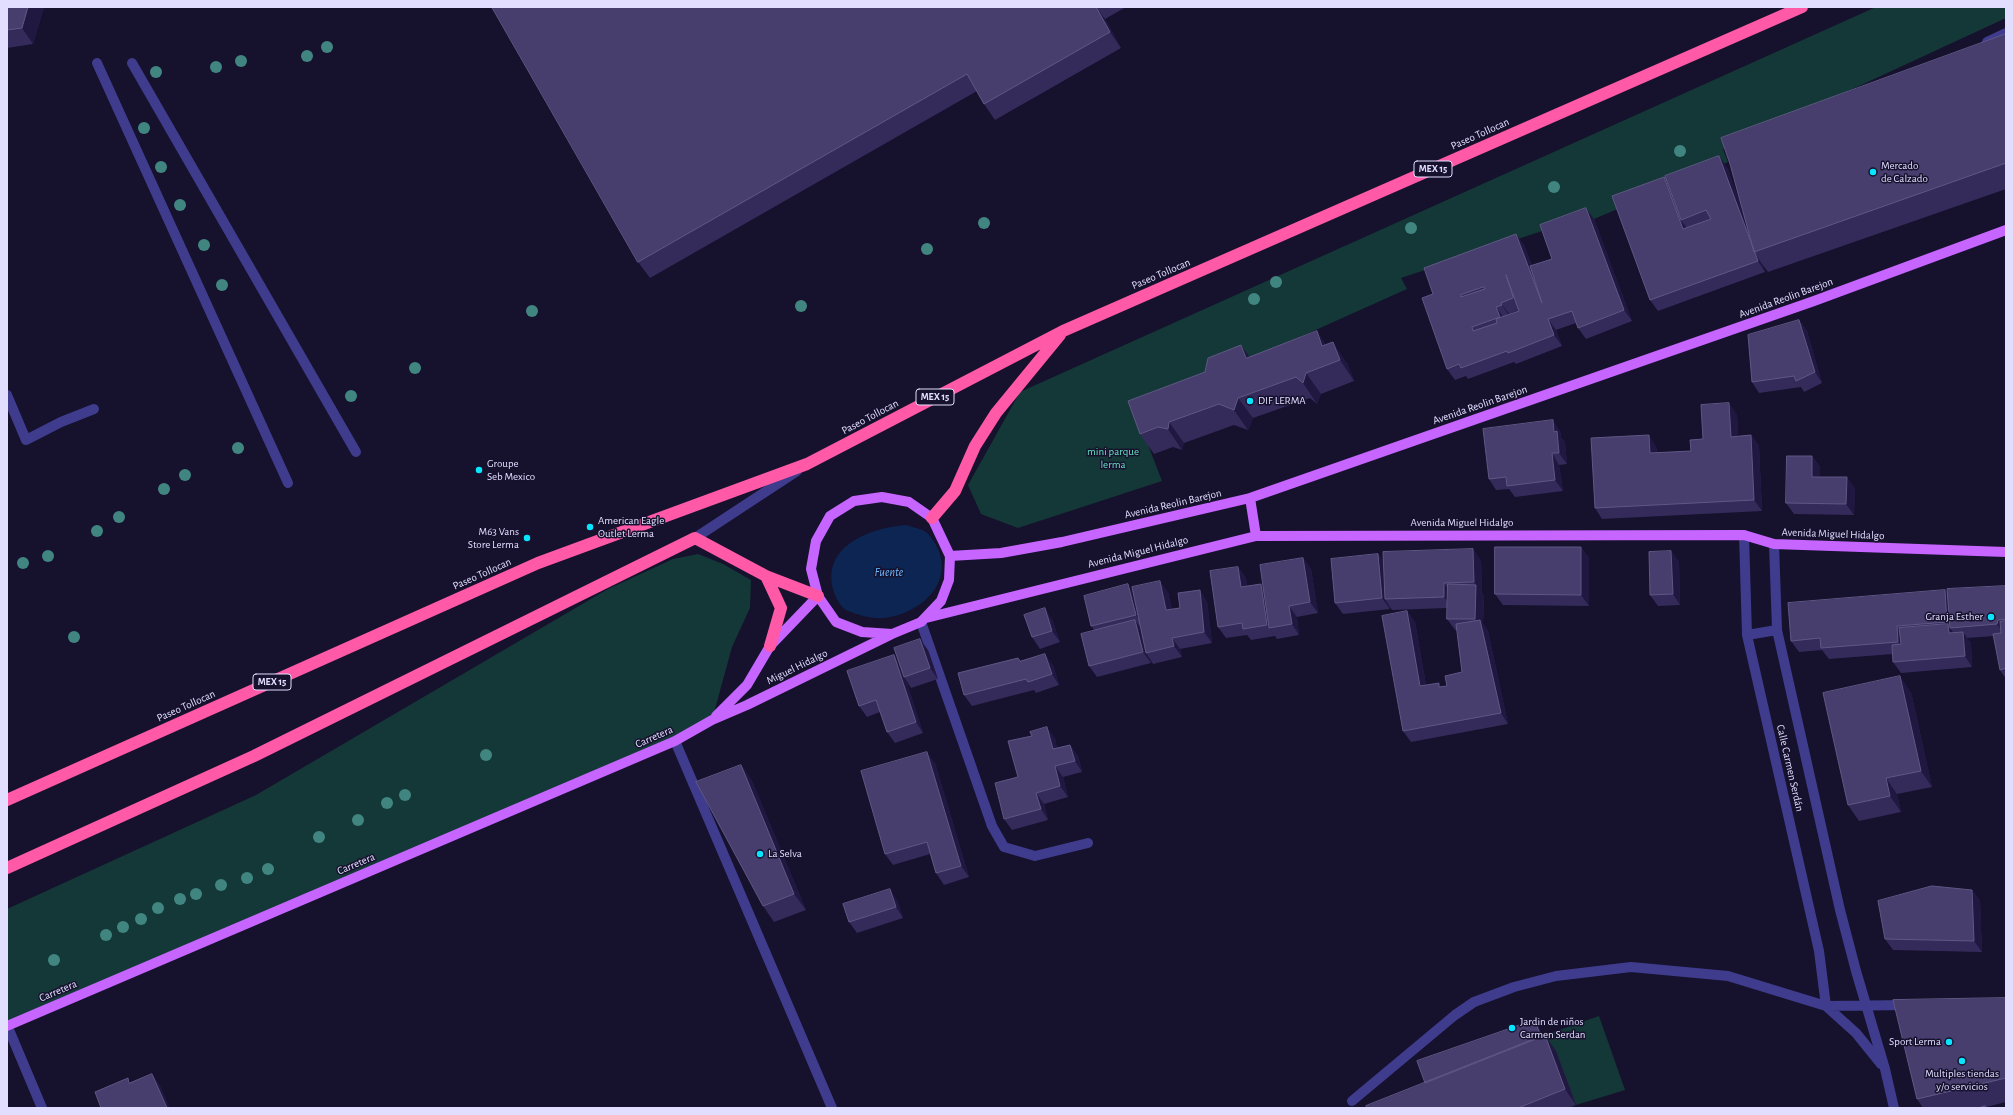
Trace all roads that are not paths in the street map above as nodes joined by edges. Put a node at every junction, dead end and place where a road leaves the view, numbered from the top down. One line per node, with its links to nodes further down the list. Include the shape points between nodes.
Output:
1 (1802, 7): 7 (highway, Paseo Tollocan / MEX 15)
2 (2006, 33): 3 (street)
3 (1977, 46)
4 (97, 63): 12 (street)
5 (132, 63): 10 (street)
6 (2006, 230): 13 (main road, Avenida Reolin Barejon, via 1814,301)
7 (1063, 331): 11 (highway, Paseo Tollocan / MEX 15); 14 (highway, via 996,413 975,446 955,492)
8 (7, 396): 9 (street, via 26,440)
9 (94, 409)
10 (356, 452)
11 (807, 464): 17 (street); 30 (highway, Paseo Tollocan / MEX 15, via 538,563)
12 (288, 483)
13 (1250, 498): 16 (main road); 20 (main road, Avenida Reolin Barejon, via 1062,542 1001,553)
14 (932, 518): 20 (main road); 22 (main road, via 909,502 882,497 854,501 830,516 816,541 811,569)
15 (1744, 534): 16 (main road, Avenida Miguel Hidalgo); 18 (main road, Avenida Miguel Hidalgo); 26 (street, Calle Carmen Serdán)
16 (1256, 536): 23 (main road, Avenida Miguel Hidalgo)
17 (695, 538): 21 (highway); 32 (highway, via 254,756)
18 (1774, 544): 19 (main road, Avenida Miguel Hidalgo); 24 (street, Calle Carmen Serdán)
19 (2006, 552)
20 (950, 556): 23 (main road, via 949,580 940,601)
21 (766, 576): 22 (highway); 27 (highway, via 781,608)
22 (818, 596): 25 (main road, via 836,622 862,632); 27 (main road)
23 (923, 620): 25 (main road); 31 (street, via 992,826 1004,847 1035,856)
24 (1777, 630): 26 (street); 33 (street, Calle Carmen Serdán, via 1840,910)
25 (892, 634): 28 (main road, Miguel Hidalgo)
26 (1747, 635): 35 (street, Calle Carmen Serdán, via 1819,950)
27 (770, 646): 28 (main road, via 747,684)
28 (712, 720): 29 (main road, Carretera)
29 (675, 741): 36 (main road, Carretera); 40 (street)
30 (7, 800)
31 (1088, 843)
32 (7, 868)
33 (1866, 1004): 34 (street); 35 (street); 37 (street, Calle Carmen Serdán)
34 (1920, 1005)
35 (1826, 1006): 37 (street, via 1856,1034); 38 (street, via 1728,976 1631,967 1556,976 1514,987 1474,1002 1454,1015)
36 (7, 1025): 39 (street)
37 (1885, 1069): 41 (street, Calle Carmen Serdán)
38 (1352, 1101)
39 (42, 1108)
40 (832, 1108)
41 (1894, 1108)

